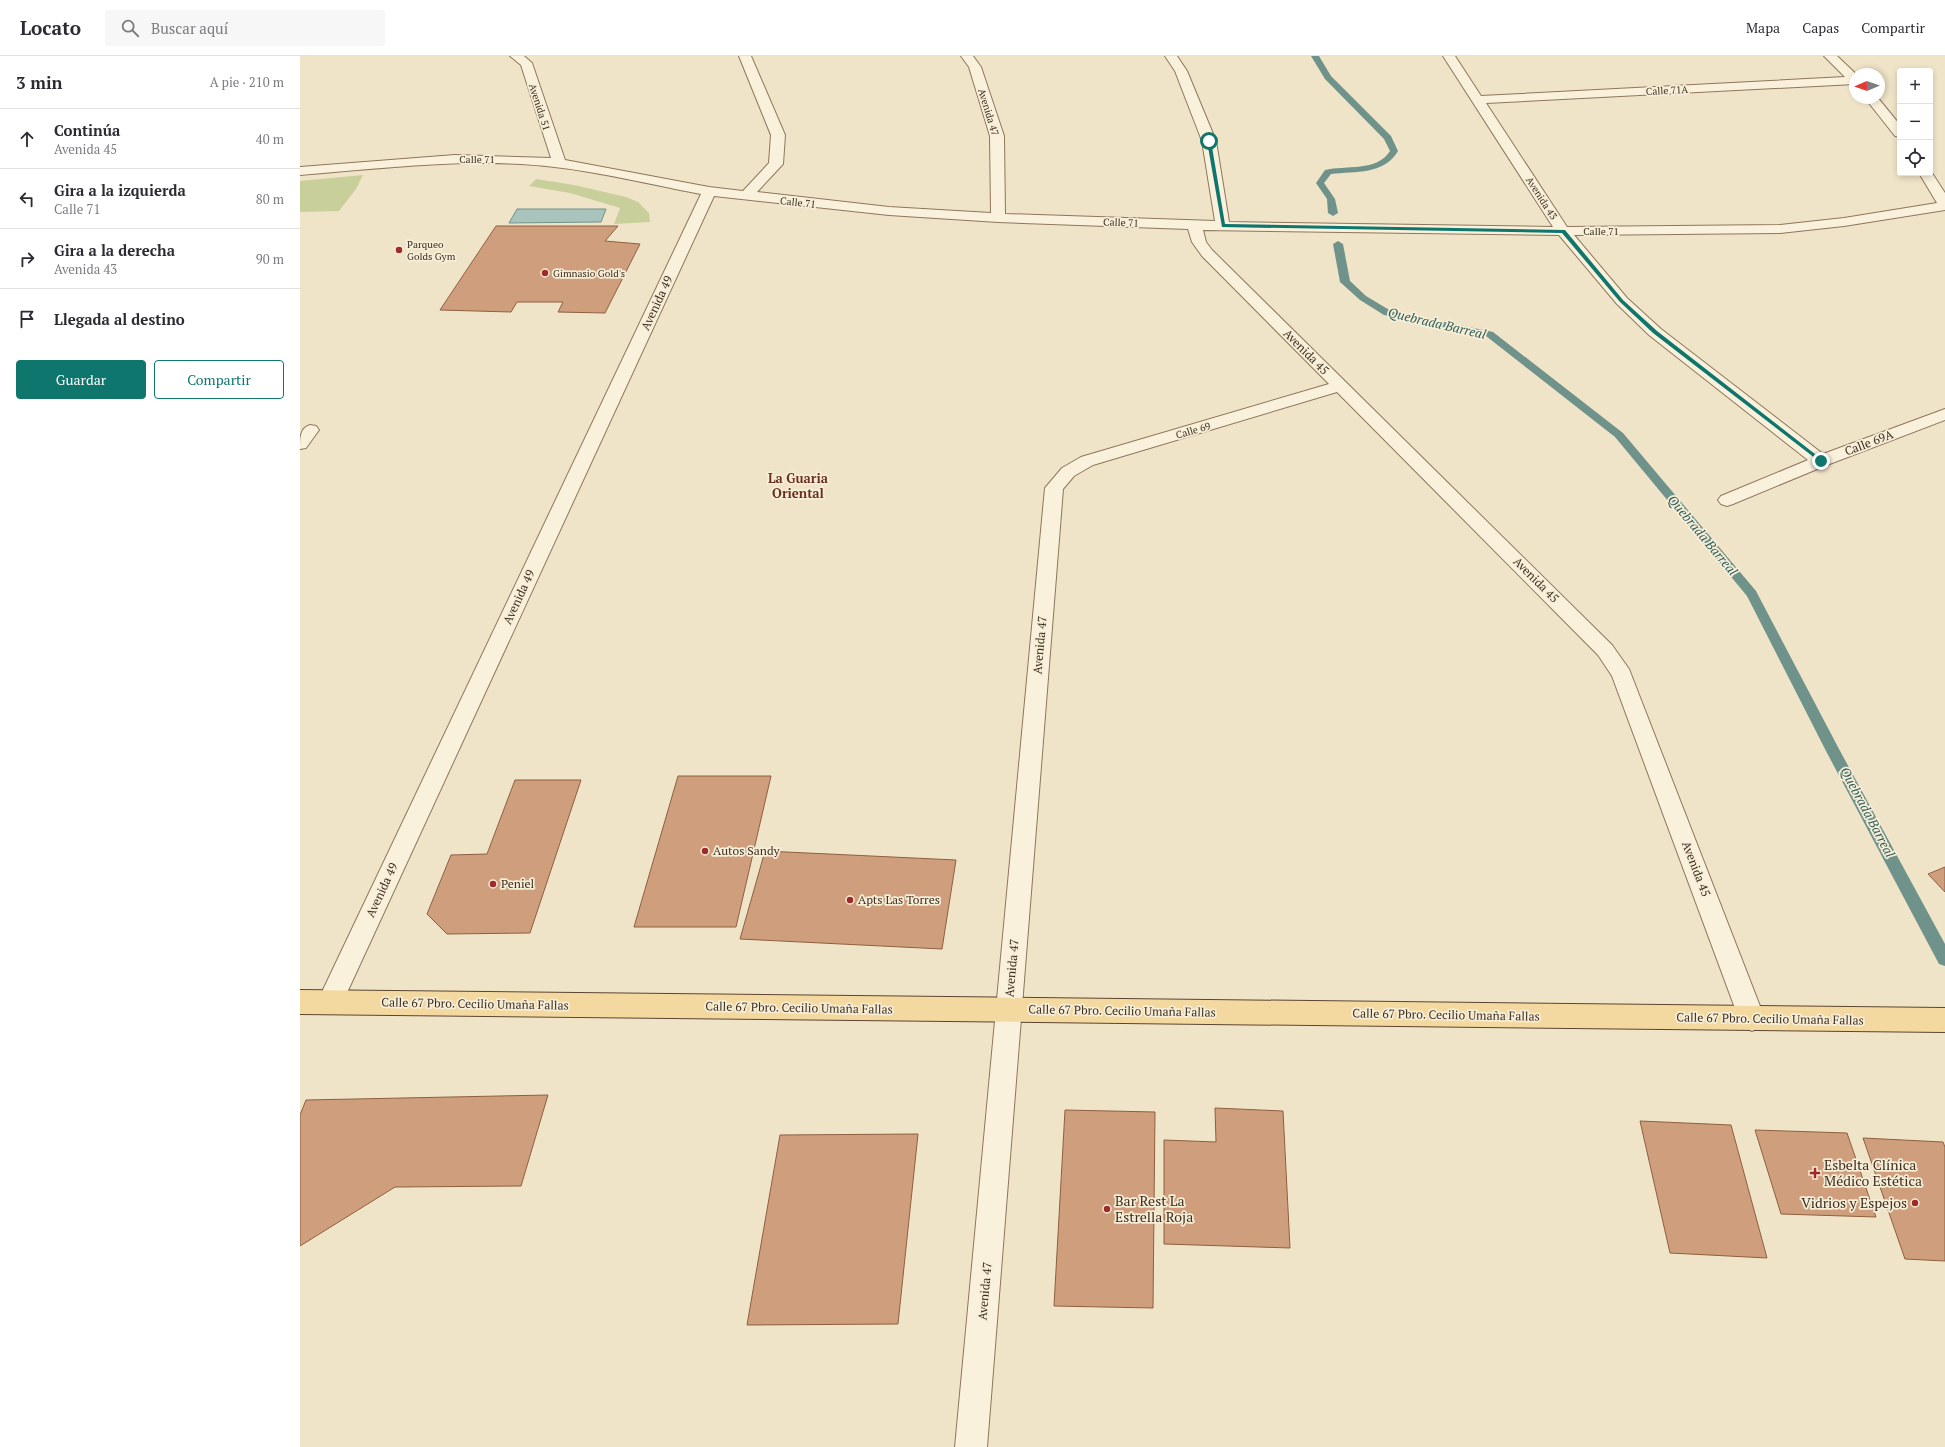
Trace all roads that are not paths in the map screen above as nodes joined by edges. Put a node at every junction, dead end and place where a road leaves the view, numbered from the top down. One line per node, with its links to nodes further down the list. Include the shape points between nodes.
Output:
1 (516, 56): 12 (street, Avenida 51, via 526,63)
2 (745, 56): 16 (street, via 778,135 776,164)
3 (967, 56): 18 (street, Avenida 47, via 975,67 997,136)
4 (1171, 56): 20 (street, via 1181,71 1209,141)
5 (1449, 56): 9 (street, Avenida 43)
6 (1830, 56): 7 (street)
7 (1849, 74)
8 (1849, 80): 9 (street, Calle 71A)
9 (1479, 100): 21 (street, Avenida 43)
10 (1875, 104): 11 (street)
11 (1897, 130)
12 (559, 163): 13 (street, Calle 71, via 455,159); 15 (street, Calle 71)
13 (300, 171)
14 (1928, 176): 17 (street)
15 (709, 191): 16 (street, Calle 71); 30 (street, Avenida 49)
16 (745, 196): 18 (street, Calle 71, via 889,211)
17 (1945, 205): 21 (street, Calle 71, via 1844,222 1780,229)
18 (998, 218): 19 (street, Calle 71)
19 (1194, 224): 20 (street, Calle 71); 22 (street, Avenida 45, via 1199,242 1207,253)
20 (1224, 226): 21 (street, Calle 71)
21 (1563, 231): 26 (street, Avenida 43, via 1622,301 1655,332)
22 (1341, 386): 27 (street, Calle 69, via 1087,461 1068,472); 32 (street, Avenida 45, via 1587,631 1622,674)
23 (1945, 414): 26 (street, Calle 69A)
24 (310, 430): 25 (street)
25 (300, 444)
26 (1821, 461): 28 (street, Calle 69A)
27 (1054, 488): 31 (street, Avenida 47)
28 (1727, 500)
29 (300, 1002): 30 (main road, Calle 67 Pbro. Cecilio Umaña Fallas)
30 (330, 1002): 31 (main road, Calle 67 Pbro. Cecilio Umaña Fallas)
31 (1009, 1010): 32 (main road, Calle 67 Pbro. Cecilio Umaña Fallas); 34 (street, Avenida 47)
32 (1752, 1019): 33 (main road, Calle 67 Pbro. Cecilio Umaña Fallas)
33 (1945, 1020)
34 (971, 1447)

